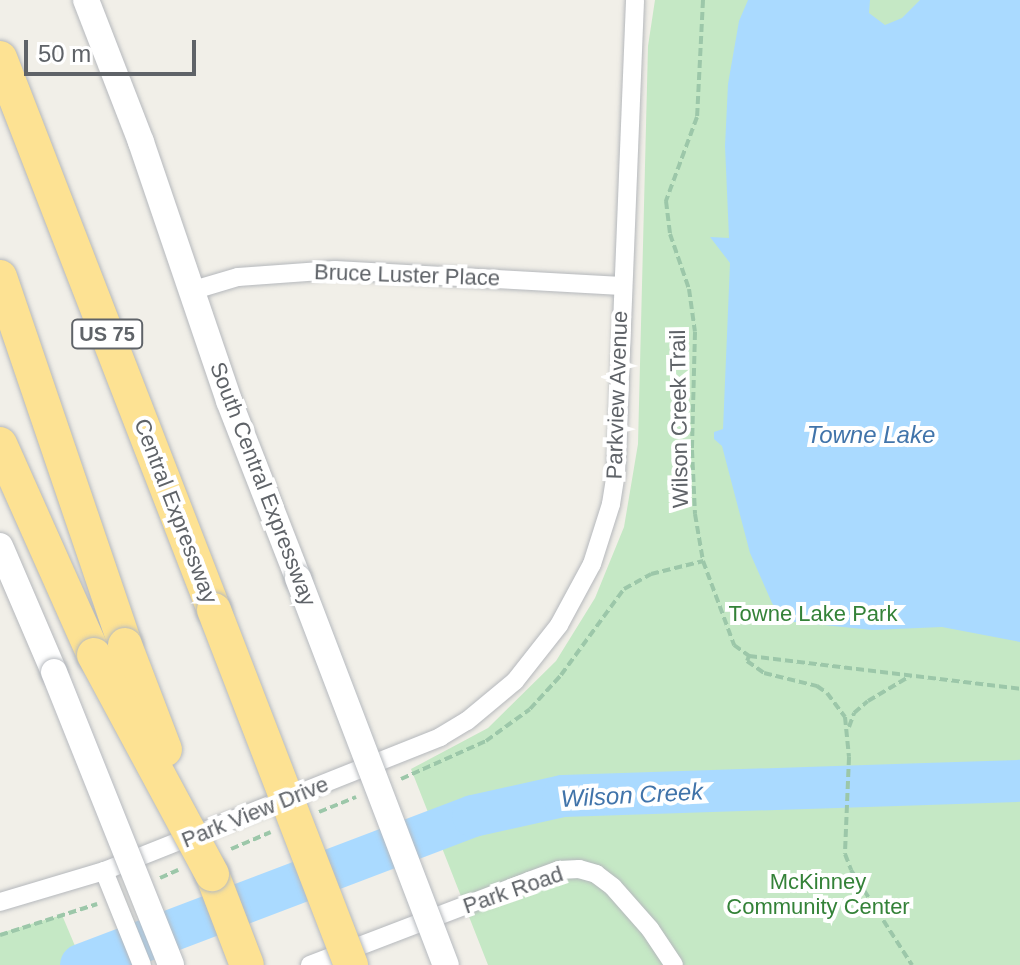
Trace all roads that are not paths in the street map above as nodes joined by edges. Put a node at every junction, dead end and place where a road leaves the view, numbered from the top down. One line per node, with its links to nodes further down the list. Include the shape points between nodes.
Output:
1 (86, 0): 6 (main road, South Central Expressway)
2 (635, 0): 5 (street, Parkview Avenue)
3 (0, 58): 17 (highway, Central Expressway / US 75, bridge)
4 (0, 277): 9 (highway)
5 (622, 286): 6 (street, Bruce Luster Place, via 335,270 238,277); 10 (street, Parkview Avenue, via 616,474 592,564 559,625 515,681 467,721)
6 (194, 290): 18 (main road, South Central Expressway, bridge, via 229,401)
7 (0, 444): 9 (highway)
8 (0, 546): 14 (main road, bridge)
9 (110, 650): 15 (highway, bridge, via 212,874)
10 (407, 752): 11 (street, Park View Drive)
11 (104, 871): 12 (street, Park View Drive); 13 (street)
12 (0, 902)
13 (142, 965)
14 (171, 965)
15 (247, 965)
16 (310, 965): 19 (street, Park Road, via 559,870 579,869 613,887)
17 (351, 965)
18 (446, 965)
19 (674, 965)

